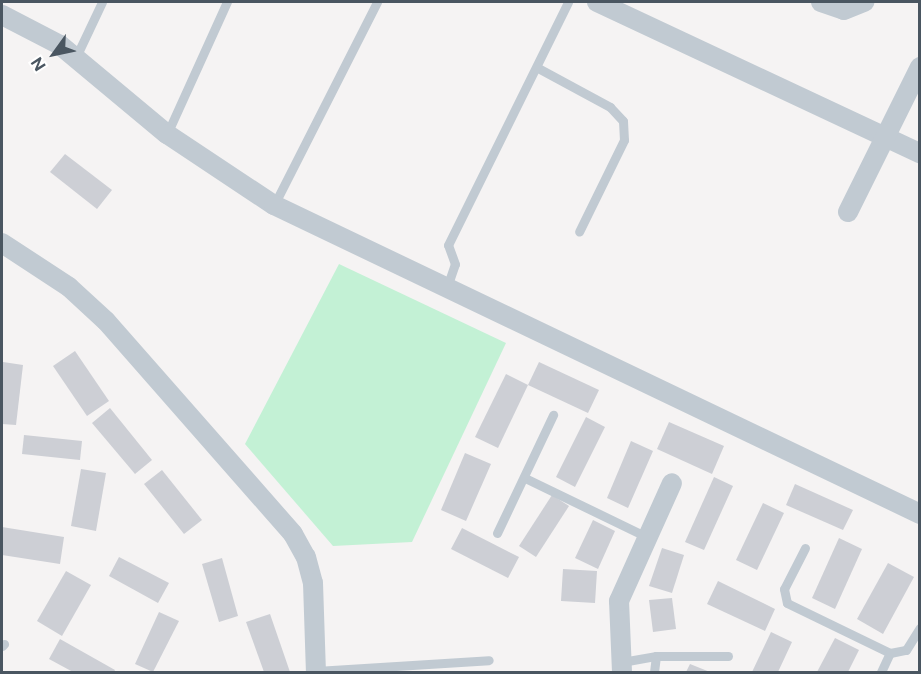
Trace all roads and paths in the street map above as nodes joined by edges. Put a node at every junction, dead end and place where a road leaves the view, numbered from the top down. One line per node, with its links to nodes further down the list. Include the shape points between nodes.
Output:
1 (102, 2): 9 (lane)
2 (227, 2): 12 (lane)
3 (377, 2): 15 (lane)
4 (568, 2): 11 (lane)
5 (597, 2): 13 (street)
6 (821, 2): 7 (street, via 844,10)
7 (864, 2)
8 (2, 15): 9 (street)
9 (76, 57): 12 (street)
10 (920, 67): 13 (street)
11 (538, 68): 17 (lane, via 610,107 623,121 624,140); 19 (lane, via 448,245 455,264)
12 (166, 134): 15 (street)
13 (886, 136): 14 (street); 16 (street)
14 (920, 153)
15 (274, 205): 19 (street)
16 (849, 212)
17 (579, 232)
18 (2, 243): 33 (street, via 69,287 106,321 253,486 306,556 313,583)
19 (447, 287): 23 (street)
20 (553, 415): 21 (lane)
21 (525, 478): 24 (lane); 25 (lane)
22 (672, 483): 25 (street)
23 (920, 514)
24 (497, 532)
25 (647, 537): 32 (street, via 619,601)
26 (805, 549): 28 (lane, via 784,589 787,603)
27 (920, 628): 28 (lane, via 906,651)
28 (890, 653): 35 (lane)
29 (656, 656): 30 (lane); 32 (lane); 34 (lane)
30 (728, 656)
31 (489, 660): 33 (lane)
32 (622, 667)
33 (316, 672)
34 (654, 672)
35 (881, 672)

